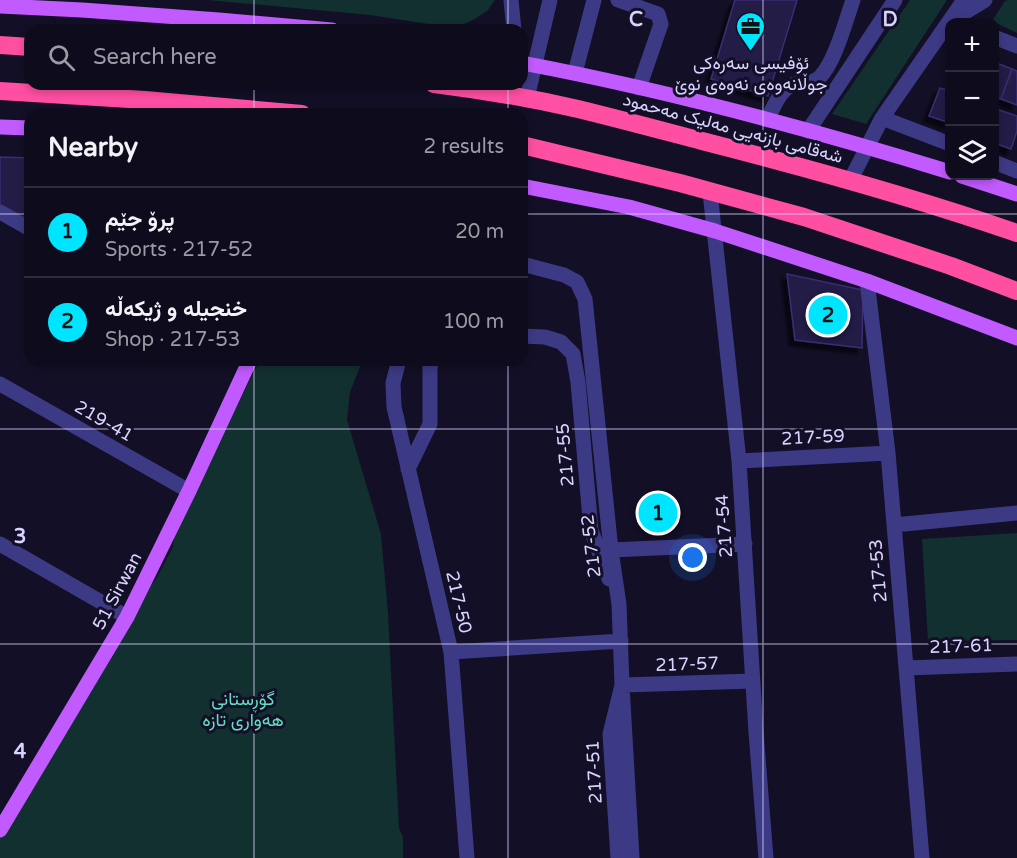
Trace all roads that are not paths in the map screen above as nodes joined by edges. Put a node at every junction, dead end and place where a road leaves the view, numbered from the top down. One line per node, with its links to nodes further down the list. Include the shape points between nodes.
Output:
1 (511, 0): 13 (street)
2 (550, 0): 19 (street)
3 (594, 0): 20 (street)
4 (618, 0): 22 (street, via 660,19)
5 (853, 0): 29 (street, via 830,63 820,77 786,88)
6 (895, 0): 32 (street)
7 (964, 0): 10 (street)
8 (985, 0): 11 (street)
9 (0, 6): 12 (main road)
10 (955, 18)
11 (958, 18)
12 (264, 24)
13 (513, 24)
14 (945, 33): 28 (street)
15 (999, 39): 17 (street)
16 (0, 45): 18 (highway)
17 (1017, 46)
18 (24, 47)
19 (529, 64): 20 (main road); 21 (street)
20 (575, 73): 22 (main road)
21 (528, 81)
22 (639, 88): 29 (main road)
23 (481, 90): 26 (highway, شەقامی بازنەیی مەلیک مەحمود)
24 (527, 90): 26 (street)
25 (0, 91): 27 (highway)
26 (527, 98): 40 (highway, شەقامی بازنەیی مەلیک مەحمود)
27 (235, 108)
28 (882, 118): 33 (street); 35 (street)
29 (767, 120): 32 (main road)
30 (0, 127): 31 (main road)
31 (24, 128)
32 (808, 131): 35 (main road)
33 (945, 142)
34 (528, 146): 42 (highway)
35 (867, 146): 37 (main road); 40 (street)
36 (999, 164): 38 (street)
37 (945, 170)
38 (1017, 171)
39 (974, 180): 43 (main road)
40 (850, 181): 47 (highway, شەقامی بازنەیی مەلیک مەحمود)
41 (528, 187): 46 (main road, via 629,207)
42 (710, 192): 46 (street, 217-54); 50 (highway, via 804,217)
43 (1017, 194)
44 (0, 212): 45 (street)
45 (24, 226)
46 (714, 231): 49 (main road); 58 (street, 217-54)
47 (1017, 233)
48 (528, 266): 65 (street, 217-52, via 577,282 585,299)
49 (867, 281): 52 (main road); 57 (street, 217-53)
50 (1017, 291)
51 (528, 336): 66 (street, 217-55, via 561,342 573,354 591,530)
52 (1017, 338)
53 (247, 366): 60 (main road, 51 Sirwan)
54 (397, 366): 59 (street, 217-50, via 393,383 394,407)
55 (430, 366): 59 (street, via 430,424)
56 (0, 384): 60 (street, 219-41)
57 (888, 453): 58 (street, 217-59); 62 (street, 217-53)
58 (739, 460): 63 (street, 217-54)
59 (408, 469): 69 (street, 217-50)
60 (189, 491): 67 (main road, 51 Sirwan)
61 (1017, 513): 62 (street)
62 (894, 525): 71 (street, 217-53)
63 (745, 544): 65 (street); 72 (street, 217-54)
64 (2, 549): 67 (street)
65 (611, 550): 66 (street, 217-52)
66 (619, 604): 68 (street, 217-52)
67 (127, 617): 74 (main road, 51 Sirwan)
68 (621, 641): 69 (street); 73 (street, 217-52)
69 (451, 652): 75 (street, 217-50)
70 (1017, 664): 71 (street, 217-61)
71 (906, 668): 79 (street, 217-53)
72 (753, 681): 73 (street, 217-57); 78 (street, 217-54)
73 (622, 685): 76 (street, 217-51, via 610,735); 77 (street, 217-52)
74 (0, 830)
75 (466, 858)
76 (618, 858)
77 (632, 858)
78 (766, 858)
79 (922, 858)

